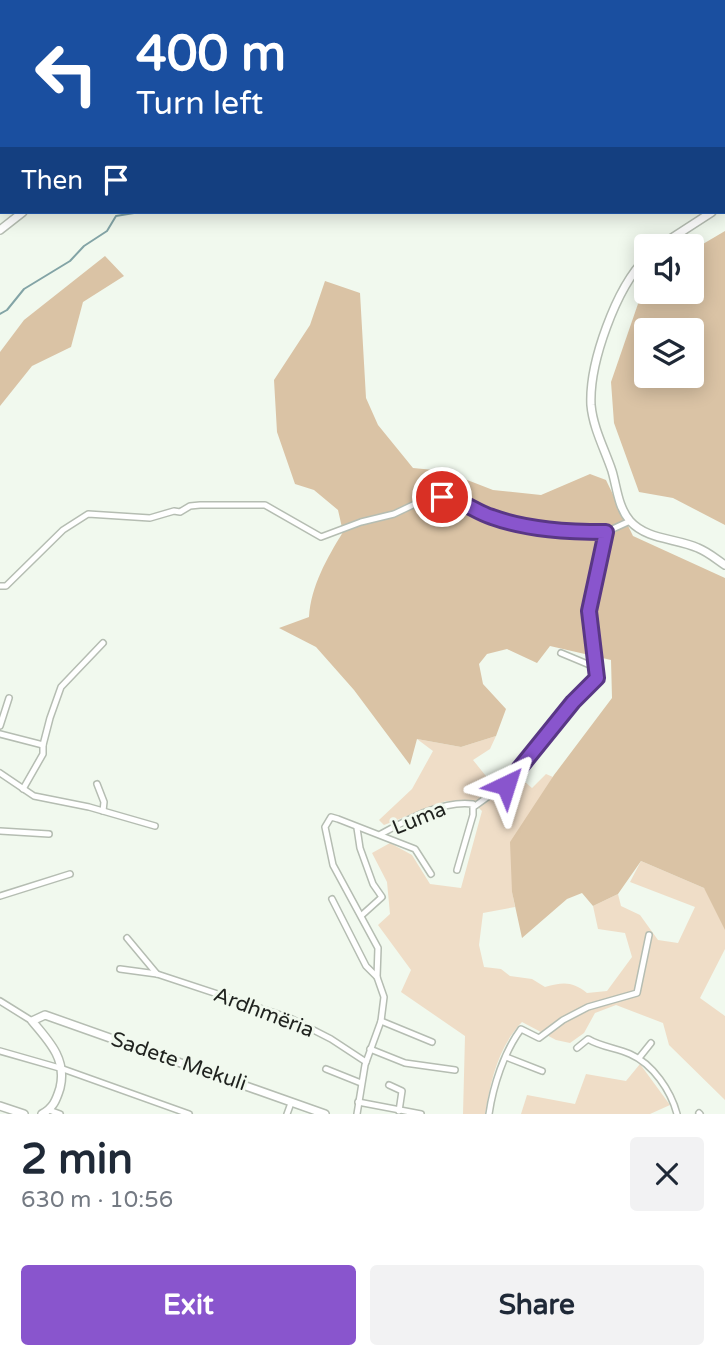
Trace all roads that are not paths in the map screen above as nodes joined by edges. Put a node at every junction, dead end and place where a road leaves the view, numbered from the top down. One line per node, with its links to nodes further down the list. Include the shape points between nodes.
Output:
1 (20, 214): 3 (street)
2 (709, 214): 4 (street)
3 (0, 230)
4 (679, 234)
5 (634, 273): 6 (street, via 614,306 591,393 594,420)
6 (630, 521): 7 (street); 8 (street, via 647,533 697,547)
7 (606, 532): 9 (street, via 519,524 442,497 321,537 265,505 190,506 150,518 88,514 63,530 6,586); 12 (street, via 589,611)
8 (725, 565)
9 (0, 586)
10 (103, 643): 16 (street, via 61,687)
11 (561, 653): 12 (street)
12 (597, 668): 20 (street, via 597,678 511,780)
13 (9, 698): 14 (street)
14 (0, 726)
15 (0, 734): 16 (street)
16 (43, 745): 19 (street, via 43,754)
17 (0, 774): 19 (street)
18 (97, 784): 21 (street)
19 (23, 789): 21 (street, via 43,799)
20 (475, 806): 26 (street, Luma, via 464,803 437,808); 27 (street, Luma)
21 (103, 811): 22 (street)
22 (155, 826)
23 (357, 828): 26 (street, Luma); 32 (street, via 373,884 382,897); 32 (street, Luma, via 331,817 325,827 333,865)
24 (0, 831): 25 (street)
25 (48, 834)
26 (381, 834): 29 (street, Luma, via 415,849)
27 (457, 870)
28 (70, 874): 30 (street)
29 (431, 874)
30 (0, 896)
31 (332, 899): 37 (street, via 366,966)
32 (362, 915): 37 (street, Luma, via 378,948)
33 (649, 935): 46 (street, via 637,993 588,1007 539,1038 521,1029)
34 (127, 938): 36 (street)
35 (120, 969): 36 (street, Ardhmëria)
36 (157, 974): 48 (street, Ardhmëria, via 290,1018)
37 (377, 977): 40 (street, Luma, via 384,997)
38 (0, 1001): 39 (street)
39 (32, 1021): 49 (street); 56 (street, Sadete Mekuli, via 49,1016)
40 (381, 1021): 41 (street); 44 (street)
41 (432, 1042)
42 (650, 1043): 47 (street)
43 (577, 1048): 47 (street, via 588,1039)
44 (370, 1049): 48 (street); 51 (street, via 405,1063)
45 (0, 1051): 49 (street)
46 (506, 1057): 52 (street); 67 (street)
47 (639, 1058): 68 (street, via 657,1075)
48 (366, 1062): 53 (street)
49 (63, 1069): 59 (street, via 57,1098); 62 (street)
50 (326, 1069): 53 (street)
51 (455, 1070)
52 (542, 1071)
53 (361, 1083): 55 (street)
54 (389, 1085): 58 (street, via 402,1091)
55 (358, 1102): 58 (street); 65 (street)
56 (291, 1103): 63 (street); 64 (street, Sadete Mekuli)
57 (0, 1106): 60 (street)
58 (399, 1111): 66 (street)
59 (45, 1112): 61 (street)
60 (24, 1114)
61 (60, 1114)
62 (189, 1114)
63 (287, 1114)
64 (325, 1114)
65 (357, 1114)
66 (421, 1114)
67 (489, 1114)
68 (677, 1114)

